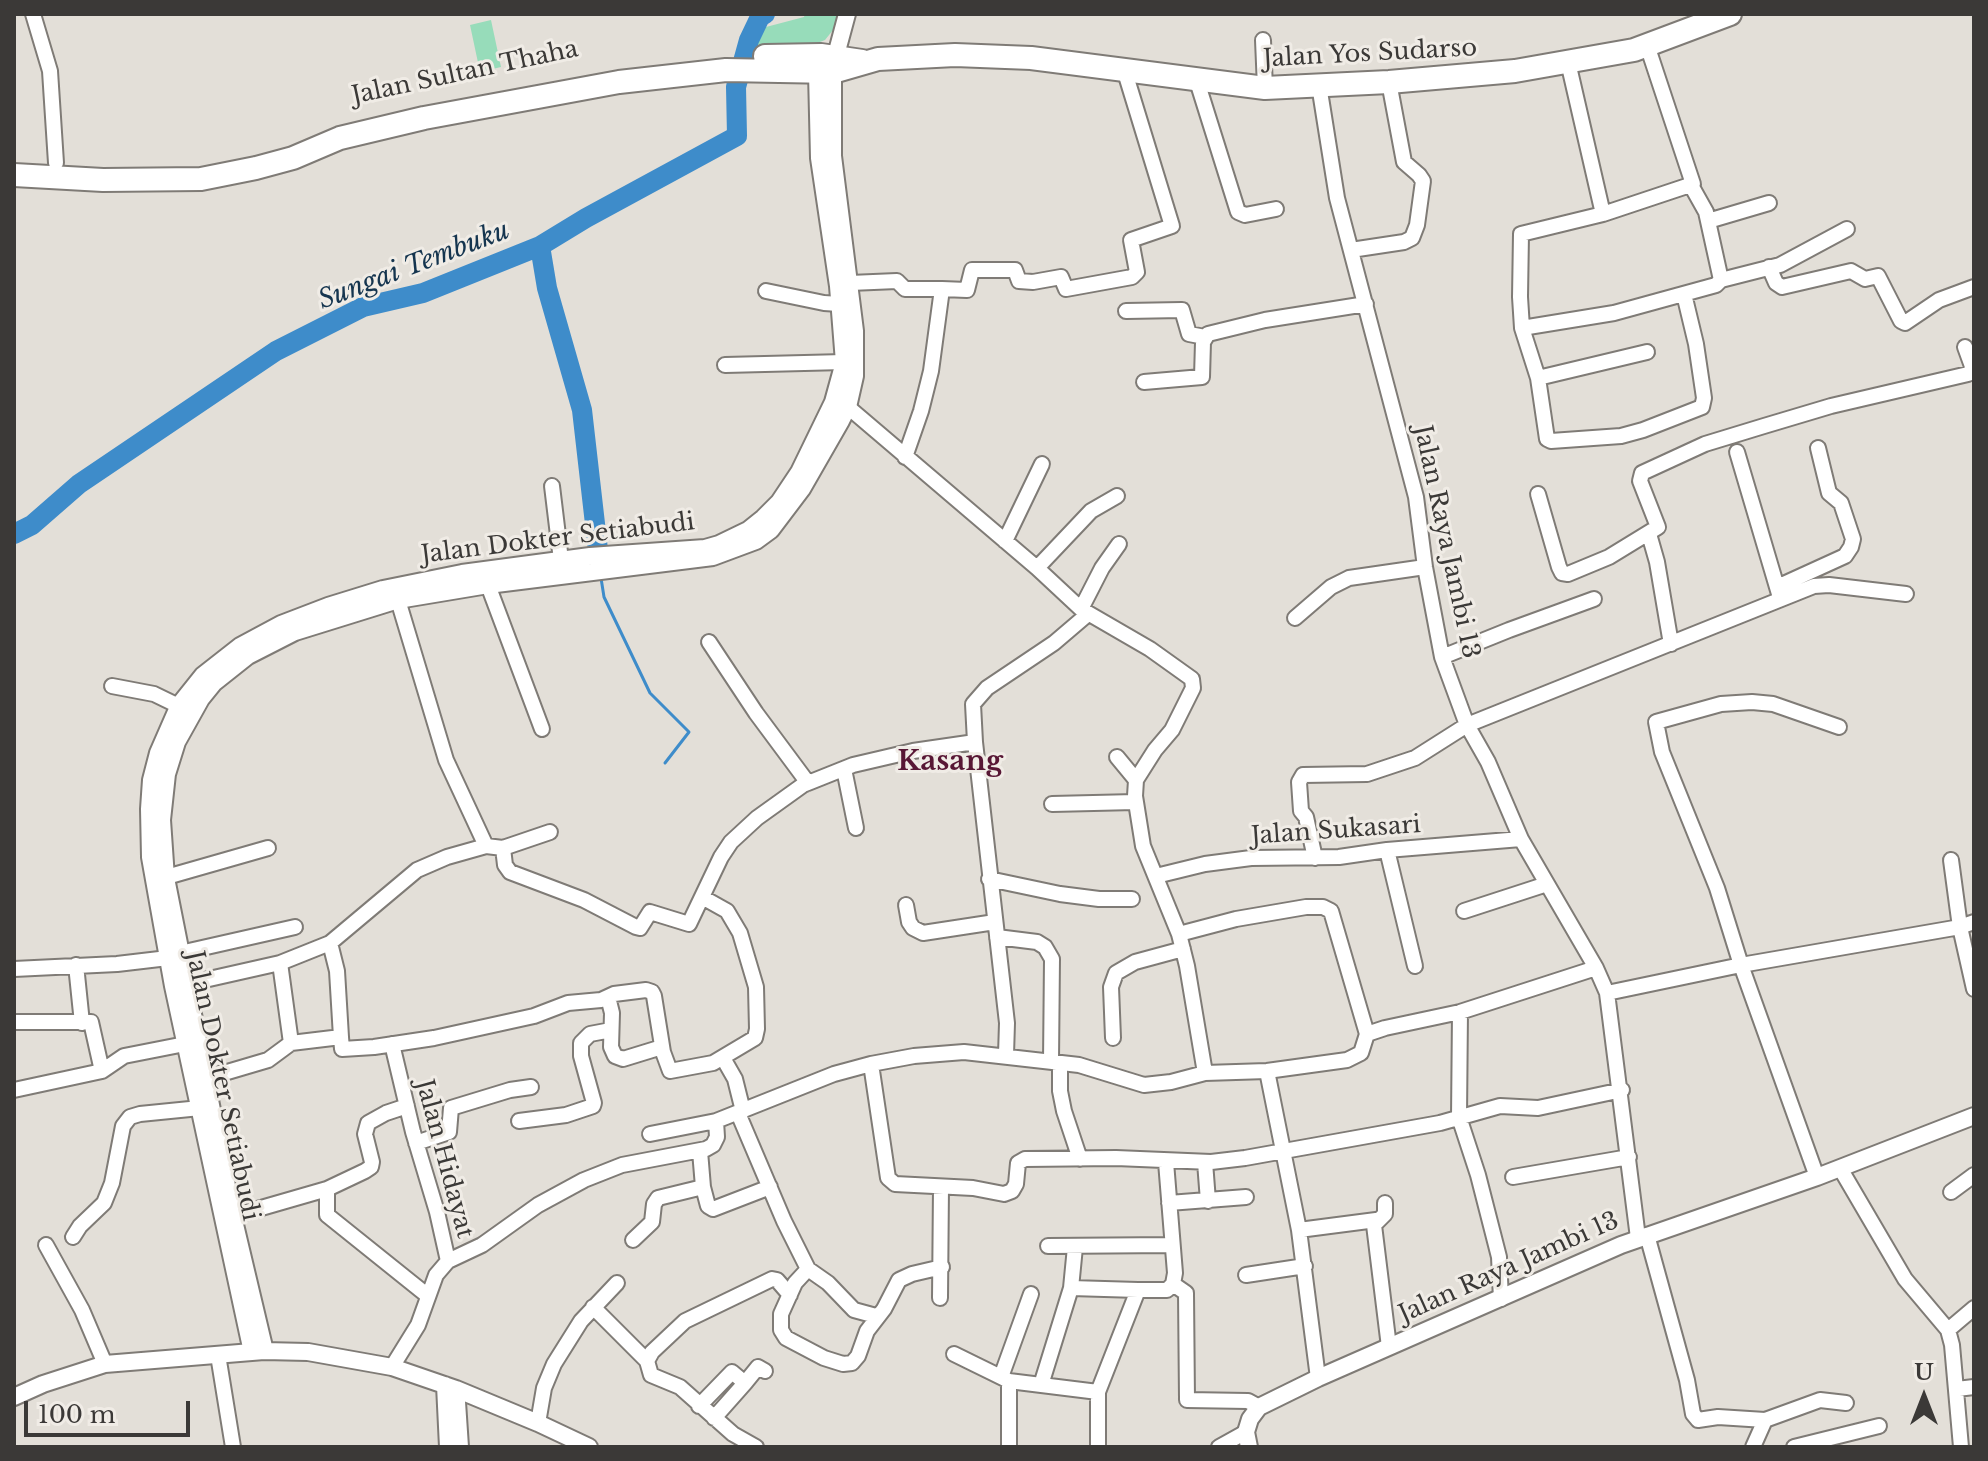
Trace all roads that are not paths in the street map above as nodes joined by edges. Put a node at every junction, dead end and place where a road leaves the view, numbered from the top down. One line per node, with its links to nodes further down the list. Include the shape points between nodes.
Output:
1 (33, 14): 15 (street, via 50,71)
2 (847, 14): 7 (street, Jalan Dokter Setiabudi)
3 (1730, 14): 5 (highway, Jalan Yos Sudarso)
4 (1263, 40): 12 (street)
5 (1647, 45): 6 (highway, Jalan Yos Sudarso); 18 (street)
6 (1568, 62): 10 (highway, Jalan Yos Sudarso); 21 (street)
7 (827, 63): 8 (highway, Jalan Yos Sudarso, via 955,55); 13 (street, Jalan Dokter Setiabudi); 16 (highway, Jalan Sultan Thaha, via 725,64 618,76 424,118 373,123 293,158 228,175 175,181)
8 (1124, 69): 9 (highway, Jalan Yos Sudarso); 29 (street, via 1173,225 1131,240 1136,275 1066,289 1061,277 1033,282 1018,280 1015,270 972,270 967,290)
9 (1196, 78): 12 (highway, Jalan Yos Sudarso); 20 (street, via 1238,212)
10 (1389, 82): 11 (highway, Jalan Yos Sudarso); 24 (street, via 1404,162 1423,181 1417,225 1404,242)
11 (1319, 85): 12 (highway, Jalan Yos Sudarso); 24 (street, Jalan Raya Jambi 13)
12 (1265, 88)
13 (826, 157): 27 (street, Jalan Dokter Setiabudi); 32 (street, Jalan Dokter Setiabudi)
14 (14, 162): 15 (highway, Jalan Sultan Thaha)
15 (56, 163): 16 (highway, Jalan Sultan Thaha)
16 (104, 173): 17 (highway, Jalan Sultan Thaha)
17 (14, 175)
18 (1692, 187): 21 (street); 22 (street)
19 (1769, 203): 22 (street)
20 (1276, 209)
21 (1603, 214): 35 (street, via 1521,232)
22 (1708, 221): 26 (street)
23 (1847, 229): 25 (street)
24 (1351, 250): 33 (street, Jalan Raya Jambi 13)
25 (1769, 267): 26 (street); 28 (street, via 1782,287 1851,271 1865,279 1878,276 1905,323 1939,300)
26 (1721, 280): 31 (street)
27 (850, 283): 29 (street, via 897,281 905,289); 43 (street, Jalan Dokter Setiabudi, via 856,356)
28 (1974, 287)
29 (942, 289): 46 (street, via 931,371)
30 (766, 291): 32 (street)
31 (1684, 294): 35 (street, via 1614,313); 41 (street, via 1702,407 1621,436 1551,441 1545,432)
32 (839, 304): 39 (street, Jalan Dokter Setiabudi)
33 (1366, 304): 36 (street, via 1265,320); 56 (street, Jalan Raya Jambi 13, via 1416,497)
34 (1126, 311): 36 (street, via 1182,310 1189,334)
35 (1522, 328): 41 (street)
36 (1205, 337): 42 (street, via 1202,377)
37 (1965, 347): 51 (street, via 1973,369 1968,374 1831,406 1705,444 1642,473 1640,481 1659,524)
38 (1647, 352): 41 (street)
39 (844, 362): 40 (street); 43 (street, Jalan Dokter Setiabudi)
40 (725, 365)
41 (1538, 378)
42 (1144, 382)
43 (841, 404): 46 (street); 55 (street, Jalan Dokter Setiabudi, via 771,530 756,541)
44 (1818, 448): 59 (street, via 1829,493 1841,503 1853,539 1851,547 1845,556)
45 (1737, 452): 59 (street)
46 (905, 457): 52 (street)
47 (1042, 464): 52 (street)
48 (552, 486): 54 (street)
49 (1538, 494): 51 (street, via 1565,574)
50 (1117, 496): 57 (street, via 1091,511)
51 (1649, 534): 66 (street)
52 (1005, 541): 57 (street)
53 (1119, 544): 63 (street, via 1102,568)
54 (561, 560): 55 (street, Jalan Dokter Setiabudi); 69 (street, Jalan Dokter Setiabudi, via 383,589 281,624 240,646 203,675)
55 (599, 564): 58 (street, Jalan Dokter Setiabudi)
56 (1425, 567): 64 (street, via 1349,578); 67 (street, Jalan Raya Jambi 13)
57 (1037, 568): 63 (street)
58 (488, 585): 62 (street, Jalan Dokter Setiabudi); 72 (street)
59 (1778, 593): 60 (street, via 1821,585); 66 (street)
60 (1906, 594)
61 (1594, 599): 67 (street)
62 (398, 600): 69 (street, Jalan Dokter Setiabudi, via 268,645); 83 (street, via 446,760)
63 (1085, 611): 73 (street, via 1054,643 976,699); 76 (street, via 1192,679 1193,688 1172,730)
64 (1295, 618)
65 (709, 642): 77 (street)
66 (1671, 644): 70 (street)
67 (1442, 657): 70 (street, Jalan Raya Jambi 13)
68 (112, 686): 69 (street, via 154,694)
69 (185, 710): 90 (street, Jalan Dokter Setiabudi, via 167,774)
70 (1467, 725): 82 (street, Jalan Raya Jambi 13); 87 (street, via 1429,752 1367,774 1303,775 1301,811)
71 (1839, 727): 106 (street, via 1752,702 1721,704 1656,722 1662,752 1717,888)
72 (542, 729)
73 (975, 742): 75 (street); 91 (street)
74 (1117, 757): 76 (street)
75 (844, 769): 77 (street); 80 (street)
76 (1136, 780): 78 (street)
77 (808, 783): 93 (street, via 731,842)
78 (1135, 802): 79 (street); 89 (street, via 1143,846)
79 (1052, 804)
80 (856, 828)
81 (550, 832): 85 (street)
82 (1521, 839): 86 (street, Jalan Sukasari); 92 (street, Jalan Raya Jambi 13)
83 (486, 846): 85 (street); 101 (street, via 417,870)
84 (268, 848): 90 (street)
85 (503, 848): 93 (street, via 510,872 640,928 650,912 689,924)
86 (1387, 850): 87 (street, Jalan Sukasari); 107 (street)
87 (1315, 858): 89 (street, Jalan Sukasari, via 1228,860)
88 (1951, 860): 97 (street)
89 (1156, 876): 100 (street)
90 (160, 879): 103 (street, Jalan Dokter Setiabudi)
91 (989, 879): 94 (street, via 1060,894); 99 (street)
92 (1547, 884): 96 (street); 108 (street, Jalan Raya Jambi 13)
93 (702, 897): 126 (street, via 727,911 748,953 756,987 755,1038)
94 (1132, 899)
95 (906, 905): 99 (street, via 909,922 923,933)
96 (1464, 911)
97 (1967, 924): 106 (street); 111 (street)
98 (295, 927): 103 (street)
99 (996, 930): 125 (street); 127 (street, via 1037,942 1052,959)
100 (1179, 934): 102 (street); 118 (street, via 1236,919 1323,907 1331,911)
101 (330, 943): 104 (street); 119 (street, via 339,985)
102 (1183, 949): 120 (street, via 1116,973 1111,987); 131 (street)
103 (174, 956): 105 (street); 110 (street, Jalan Dokter Setiabudi)
104 (280, 963): 110 (street); 121 (street)
105 (76, 965): 109 (street); 116 (street)
106 (1741, 965): 112 (street); 154 (street)
107 (1415, 966)
108 (1596, 968): 112 (street, Jalan Raya Jambi 13); 114 (street)
109 (14, 969)
110 (180, 985): 122 (street, Jalan Dokter Setiabudi); 132 (street)
111 (1974, 989)
112 (1607, 993): 135 (street, Jalan Raya Jambi 13)
113 (608, 997): 117 (street); 123 (street); 124 (street, via 652,992)
114 (1460, 1012): 118 (street); 140 (street)
115 (14, 1022): 116 (street)
116 (82, 1023): 129 (street, via 92,1023)
117 (611, 1030): 124 (street, via 611,1047 619,1058); 141 (street, via 590,1034 581,1043 593,1106)
118 (1367, 1034): 130 (street, via 1356,1057)
119 (341, 1037): 121 (street); 123 (street, via 342,1049)
120 (1113, 1038)
121 (291, 1043): 132 (street, via 268,1060)
122 (185, 1044): 129 (street, via 124,1056); 137 (street, Jalan Dokter Setiabudi)
123 (392, 1044): 136 (street, Jalan Hidayat)
124 (662, 1047): 126 (street, via 670,1071)
125 (1006, 1055): 127 (street); 128 (street, via 941,1053)
126 (723, 1058): 138 (street, via 735,1079)
127 (1056, 1062): 131 (street, via 1144,1085); 148 (street, via 1064,1111)
128 (871, 1064): 138 (street); 157 (street, via 888,1178 895,1184)
129 (102, 1071): 134 (street)
130 (1267, 1071): 131 (street); 146 (street)
131 (1205, 1073)
132 (207, 1078): 164 (street)
133 (531, 1087): 144 (street, via 451,1108 449,1132)
134 (14, 1090)
135 (1622, 1090): 140 (street, via 1538,1108 1500,1106); 147 (street, Jalan Raya Jambi 13)
136 (407, 1106): 144 (street, Jalan Hidayat); 158 (street, via 368,1123 371,1167)
137 (200, 1108): 164 (street, Jalan Dokter Setiabudi); 167 (street, via 130,1117 123,1126 104,1203)
138 (741, 1112): 142 (street); 156 (street)
139 (1974, 1116): 151 (street)
140 (1459, 1117): 146 (street); 187 (street, via 1499,1257)
141 (519, 1121)
142 (716, 1121): 143 (street); 145 (street, via 713,1145)
143 (650, 1134)
144 (416, 1143): 174 (street, Jalan Hidayat)
145 (700, 1151): 155 (street); 174 (street, via 603,1171)
146 (1282, 1151): 150 (street); 166 (street)
147 (1629, 1157): 153 (street); 168 (street, Jalan Raya Jambi 13)
148 (1080, 1159): 149 (street); 157 (street, via 1025,1159 1018,1163 1012,1191 1004,1194)
149 (1166, 1162): 150 (street); 162 (street)
150 (1205, 1162): 161 (street)
151 (1840, 1168): 154 (street); 191 (street, via 1905,1279)
152 (1974, 1175): 159 (street)
153 (1513, 1177)
154 (1817, 1177): 168 (street)
155 (703, 1187): 156 (street, via 713,1209); 169 (street, via 658,1198 652,1222)
156 (770, 1187): 177 (street)
157 (941, 1187): 176 (street)
158 (327, 1189): 164 (street); 185 (street, via 327,1215)
159 (1951, 1192)
160 (1246, 1197): 161 (street)
161 (1208, 1201): 162 (street)
162 (1169, 1203): 171 (street)
163 (1385, 1203): 165 (street, via 1385,1214)
164 (228, 1218): 193 (street, Jalan Dokter Setiabudi)
165 (1376, 1220): 166 (street); 192 (street)
166 (1299, 1230): 175 (street)
167 (73, 1237)
168 (1643, 1237): 187 (street, Jalan Raya Jambi 13); 213 (street, via 1693,1414 1698,1420)
169 (633, 1240)
170 (46, 1245): 197 (street)
171 (1172, 1245): 173 (street); 180 (street)
172 (1048, 1246): 173 (street)
173 (1075, 1247): 181 (street)
174 (448, 1261): 185 (street, Jalan Hidayat)
175 (1305, 1266): 178 (street); 200 (street)
176 (942, 1267): 186 (street); 190 (street, via 899,1280)
177 (808, 1269): 184 (street); 190 (street, via 854,1310)
178 (1246, 1275)
179 (617, 1283): 188 (street)
180 (1173, 1284): 182 (street, via 1167,1290); 211 (street, via 1186,1293 1187,1400 1248,1401)
181 (1071, 1288): 182 (street); 203 (street)
182 (1138, 1290): 207 (street)
183 (1031, 1294): 201 (street)
184 (790, 1295): 190 (street, via 779,1321 786,1338 843,1364 858,1356); 196 (street, via 772,1279 685,1321)
185 (428, 1296): 198 (street, Jalan Hidayat, via 418,1325)
186 (940, 1298)
187 (1501, 1299): 192 (street, Jalan Raya Jambi 13)
188 (593, 1307): 196 (street); 214 (street, via 554,1364)
189 (1974, 1308): 191 (street)
190 (876, 1316)
191 (1948, 1330): 206 (street)
192 (1389, 1347): 200 (street, Jalan Raya Jambi 13)
193 (259, 1351): 195 (street); 198 (street, via 308,1352)
194 (954, 1354): 201 (street)
195 (218, 1355): 197 (street); 217 (street)
196 (647, 1361): 210 (street, via 651,1375 680,1387)
197 (105, 1364): 208 (street)
198 (392, 1367): 204 (street)
199 (765, 1371): 202 (street, via 758,1367)
200 (1318, 1378): 211 (street, Jalan Raya Jambi 13)
201 (1005, 1379): 203 (street); 222 (street)
202 (745, 1383): 210 (street, via 732,1372); 212 (street)
203 (1041, 1385): 207 (street)
204 (450, 1387): 214 (street); 218 (street); 219 (street)
205 (1974, 1387): 206 (street)
206 (1957, 1389): 227 (street)
207 (1098, 1392): 223 (street)
208 (14, 1396)
209 (1846, 1403): 213 (street, via 1820,1400)
210 (699, 1406): 212 (street)
211 (1259, 1407): 216 (street, via 1250,1419)
212 (714, 1418): 221 (street)
213 (1765, 1420): 225 (street)
214 (538, 1423): 220 (street)
215 (1879, 1426): 226 (street)
216 (1247, 1440): 224 (street)
217 (233, 1447)
218 (448, 1447)
219 (460, 1447)
220 (589, 1447)
221 (756, 1447)
222 (1009, 1447)
223 (1098, 1447)
224 (1219, 1447)
225 (1753, 1447)
226 (1794, 1447)
227 (1961, 1447)

